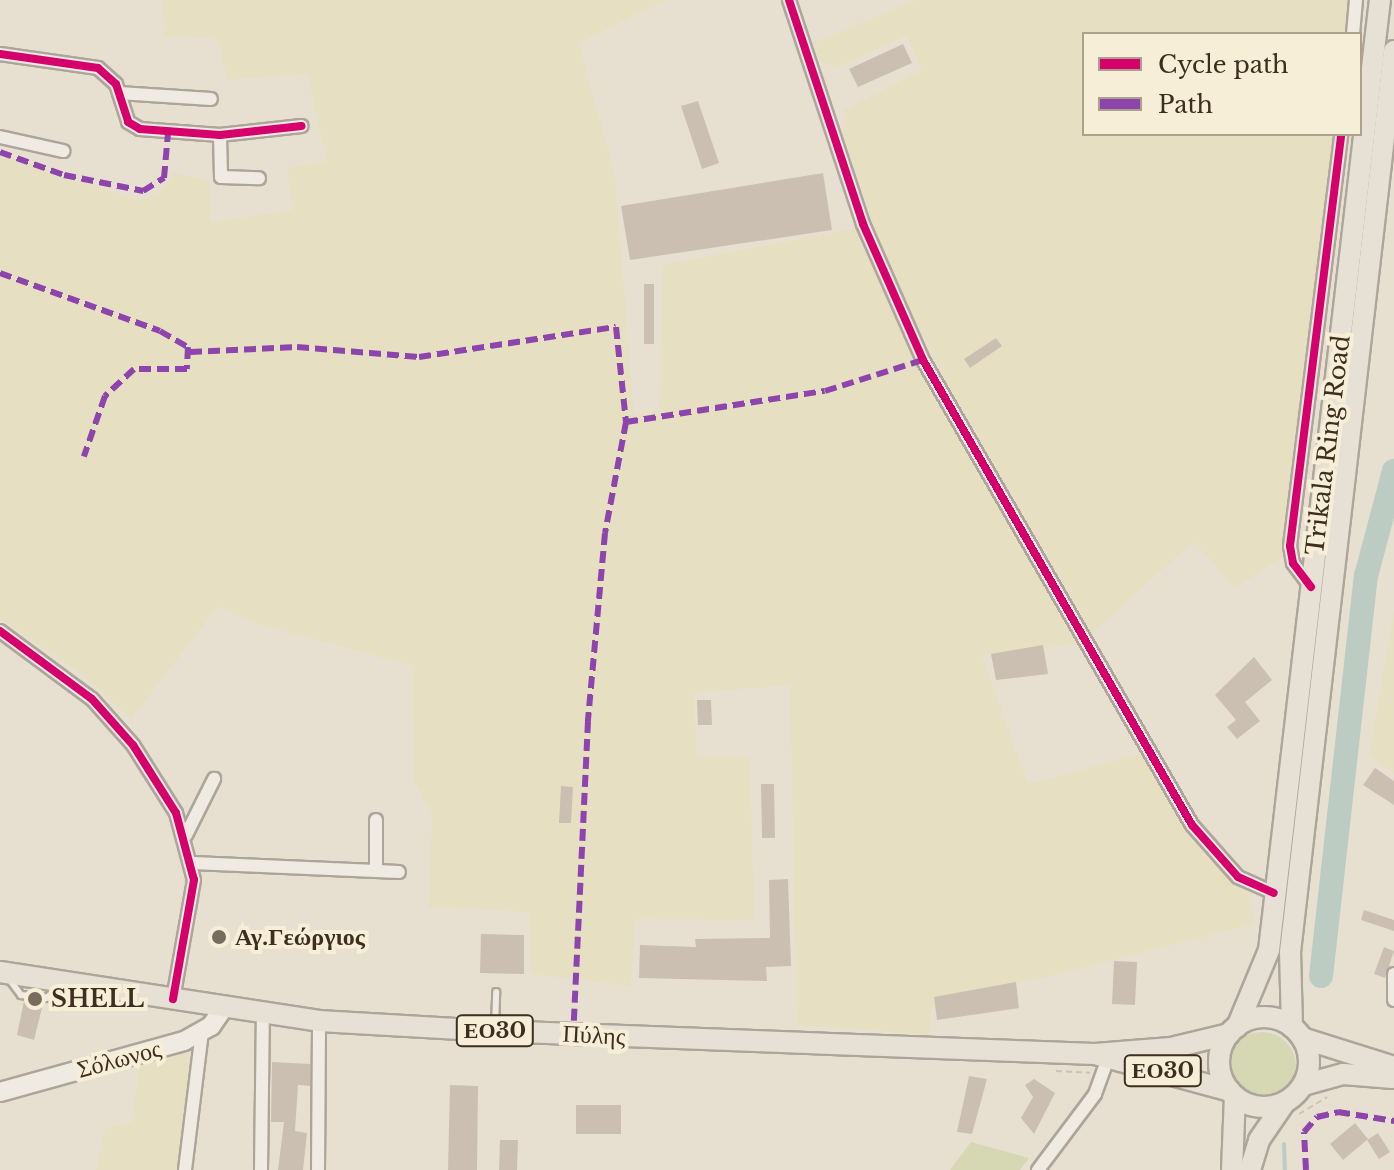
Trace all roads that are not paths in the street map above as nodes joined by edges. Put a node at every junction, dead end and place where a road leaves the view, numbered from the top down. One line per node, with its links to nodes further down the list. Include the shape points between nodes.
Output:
1 (789, 0): 23 (street, via 863,224 923,360 1198,833 1238,877)
2 (1356, 0): 4 (street)
3 (1380, 0): 15 (main road, Trikala Ring Road)
4 (1353, 32)
5 (1394, 51): 35 (main road, Trikala Ring Road, via 1290,952)
6 (0, 54): 7 (street, via 98,68)
7 (119, 93): 8 (street); 10 (street, via 134,127)
8 (211, 99)
9 (302, 126): 10 (street)
10 (220, 135): 14 (street, via 221,177)
11 (1341, 136): 15 (street, via 1290,546 1299,576)
12 (0, 137): 13 (street)
13 (63, 151)
14 (259, 178)
15 (1311, 587): 23 (main road, Trikala Ring Road)
16 (0, 631): 19 (street, via 67,676 115,723 148,766)
17 (214, 779): 19 (street)
18 (376, 820): 21 (street)
19 (186, 835): 20 (street)
20 (193, 863): 21 (street); 27 (street, via 193,903)
21 (376, 871): 22 (street)
22 (399, 872)
23 (1274, 893): 32 (main road, Trikala Ring Road, via 1268,957)
24 (2, 972): 27 (main road, Πύλης / ΕΟ30)
25 (1394, 974): 28 (street)
26 (496, 992): 33 (lane)
27 (173, 999): 29 (main road, Πύλης / ΕΟ30)
28 (1394, 1000)
29 (225, 1006): 30 (main road, Πύλης / ΕΟ30); 34 (street)
30 (263, 1013): 31 (main road, Πύλης / ΕΟ30); 44 (street)
31 (319, 1021): 33 (main road, Πύλης / ΕΟ30); 45 (street)
32 (1233, 1030): 35 (main road, ΕΟ30, via 1264,1017); 36 (main road, ΕΟ30, via 1171,1048); 41 (main road, ΕΟ30, via 1219,1063)
33 (495, 1031): 36 (main road, Πύλης / ΕΟ30)
34 (202, 1032): 40 (street, Σόλωνος); 43 (street)
35 (1297, 1033): 37 (main road, ΕΟ30); 39 (main road, via 1309,1061)
36 (1101, 1056): 41 (main road, ΕΟ30); 46 (street, via 1095,1094)
37 (1394, 1067)
38 (1394, 1078): 39 (main road, via 1343,1074)
39 (1303, 1085): 42 (main road)
40 (0, 1092)
41 (1232, 1094): 42 (main road, ΕΟ30, via 1259,1107); 47 (main road)
42 (1285, 1102): 48 (main road, via 1259,1140)
43 (185, 1170)
44 (261, 1170)
45 (318, 1170)
46 (1038, 1170)
47 (1232, 1170)
48 (1250, 1170)

